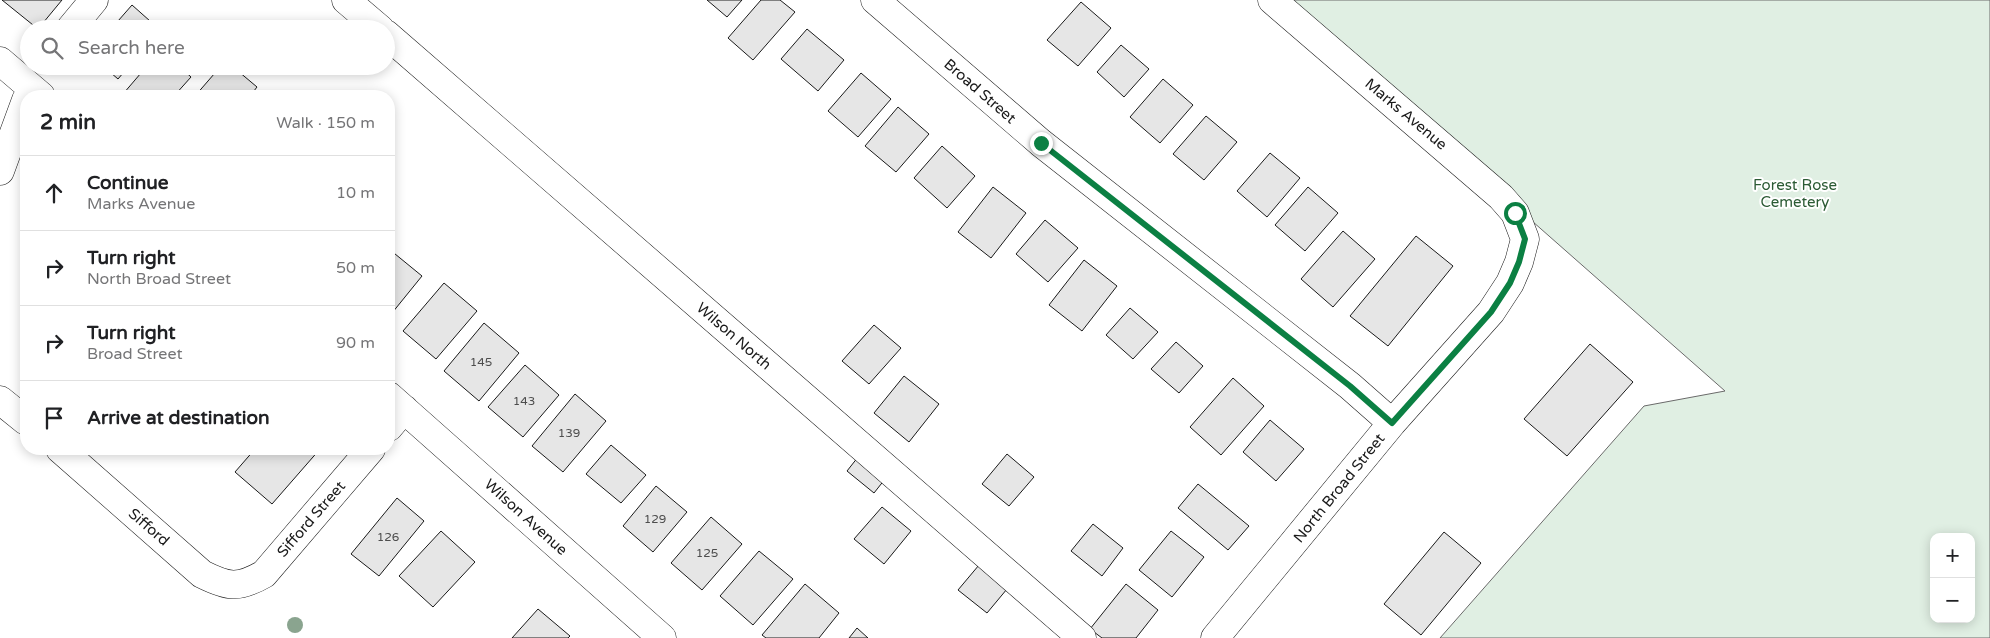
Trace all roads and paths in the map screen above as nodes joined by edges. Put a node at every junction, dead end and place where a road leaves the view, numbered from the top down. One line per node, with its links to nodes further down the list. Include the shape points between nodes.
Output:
1 (94, 0): 5 (street)
2 (346, 0): 6 (street)
3 (874, 0): 16 (street, Broad Street, via 1041,143 1350,386)
4 (1272, 0): 12 (street, Marks Avenue, via 1501,197 1515,213)
5 (77, 20)
6 (369, 20)
7 (395, 42): 21 (street, Wilson North)
8 (0, 61): 9 (street)
9 (33, 89)
10 (20, 121): 11 (street)
11 (0, 171)
12 (1525, 239): 16 (street, North Broad Street, via 1510,283 1491,312)
13 (0, 400): 15 (street)
14 (395, 412): 20 (street, Wilson Avenue)
15 (20, 416)
16 (1392, 423): 22 (street, North Broad Street)
17 (67, 455): 19 (street, Sifford, via 202,574 222,584)
18 (366, 455): 19 (street, Sifford Street, via 264,574)
19 (247, 584)
20 (662, 638)
21 (1082, 638)
22 (1215, 638)

